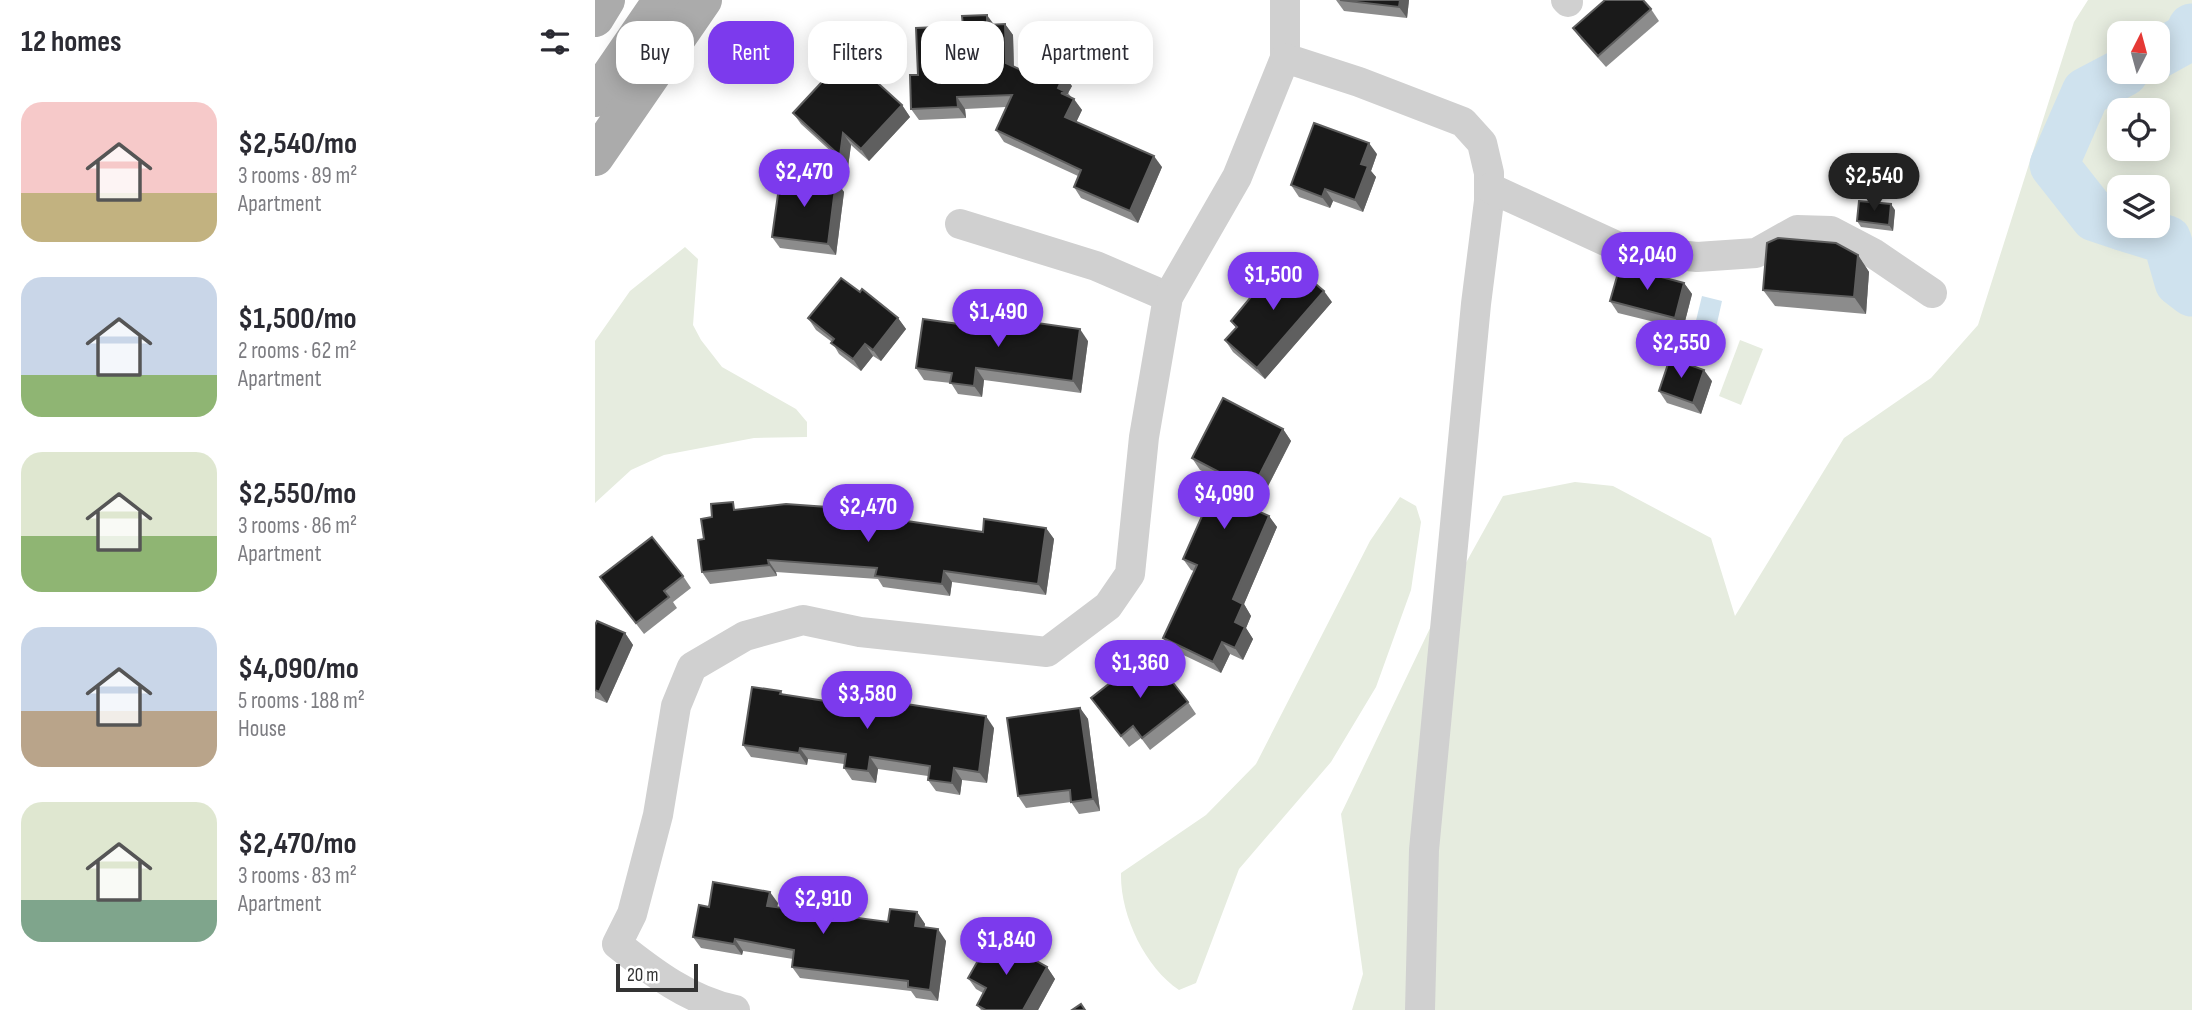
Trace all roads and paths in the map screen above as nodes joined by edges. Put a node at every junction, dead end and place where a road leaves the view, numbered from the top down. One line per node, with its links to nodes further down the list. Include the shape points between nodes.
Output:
1 (606, 0): 5 (main road)
2 (662, 0): 7 (main road)
3 (703, 0): 8 (main road)
4 (1285, 0): 6 (street)
5 (595, 18)
6 (1285, 58): 9 (street, via 1463,122 1482,143); 12 (street, via 1237,177)
7 (595, 98)
8 (595, 156)
9 (1490, 188): 11 (street, via 1623,250 1697,257 1756,253 1797,230 1831,231 1874,253); 15 (street, via 1423,850)
10 (960, 224): 12 (street, via 1096,266)
11 (1932, 293)
12 (1168, 297): 13 (street, via 1144,436 1130,574 1108,606 1047,652 860,632 803,620 745,636 692,667 676,706 658,815 632,914)
13 (606, 939): 14 (street, via 663,979 719,1007)
14 (736, 1010)
15 (1420, 1010)

